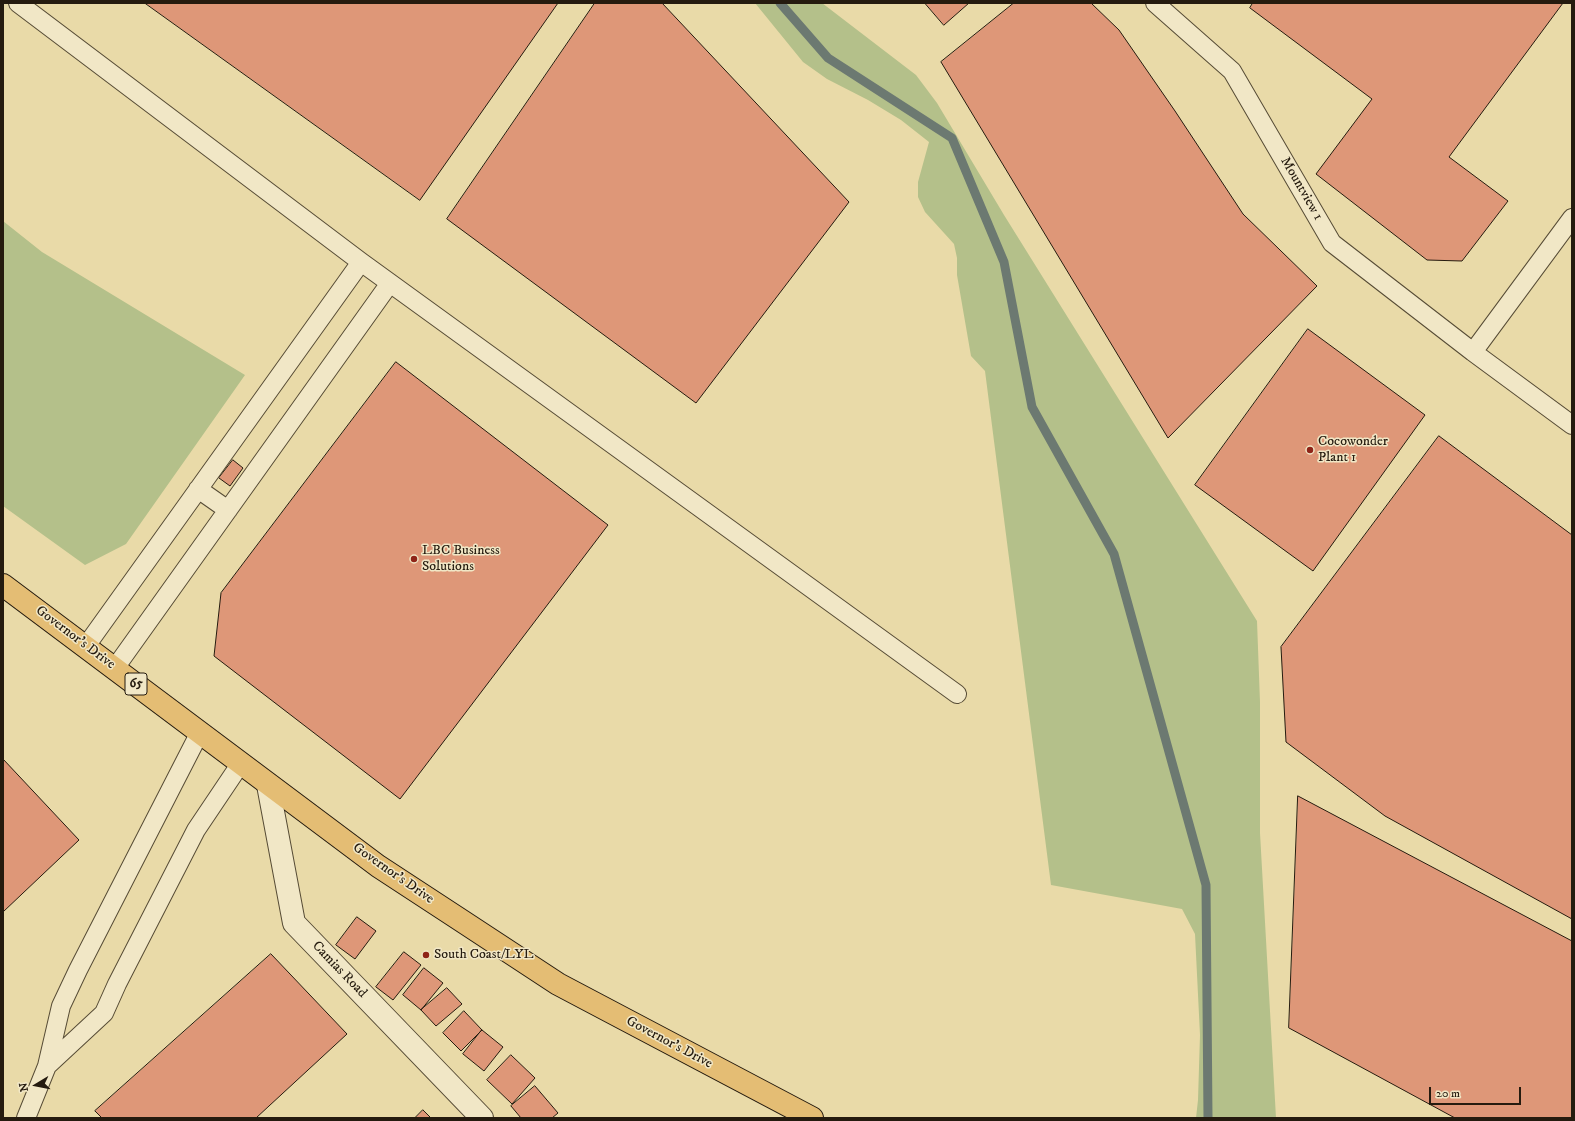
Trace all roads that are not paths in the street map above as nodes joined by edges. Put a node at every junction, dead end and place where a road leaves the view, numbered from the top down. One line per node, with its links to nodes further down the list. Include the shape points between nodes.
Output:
1 (18, 3): 4 (lane)
2 (1155, 3): 6 (lane, Mountview 1, via 1232,71 1332,243)
3 (1572, 218): 6 (lane)
4 (361, 262): 5 (lane); 8 (lane)
5 (390, 284): 9 (lane); 13 (lane)
6 (1473, 352): 7 (lane, Mountview 1)
7 (1572, 425)
8 (198, 489): 9 (lane); 11 (lane)
9 (228, 510): 12 (lane)
10 (3, 585): 11 (highway, Governor's Drive / 65)
11 (86, 646): 12 (highway, Governor's Drive / 65)
12 (115, 668): 14 (highway, Governor's Drive / 65)
13 (957, 694)
14 (200, 732): 15 (highway, Governor's Drive / 65); 17 (lane, via 64,998)
15 (241, 763): 16 (highway, Governor's Drive / 65); 17 (lane, via 196,830 104,1013)
16 (268, 785): 19 (street, Camias Road, via 294,923); 20 (highway, Governor's Drive / 65, via 378,866 558,984)
17 (47, 1066): 18 (lane)
18 (26, 1118)
19 (482, 1118)
20 (812, 1118)

